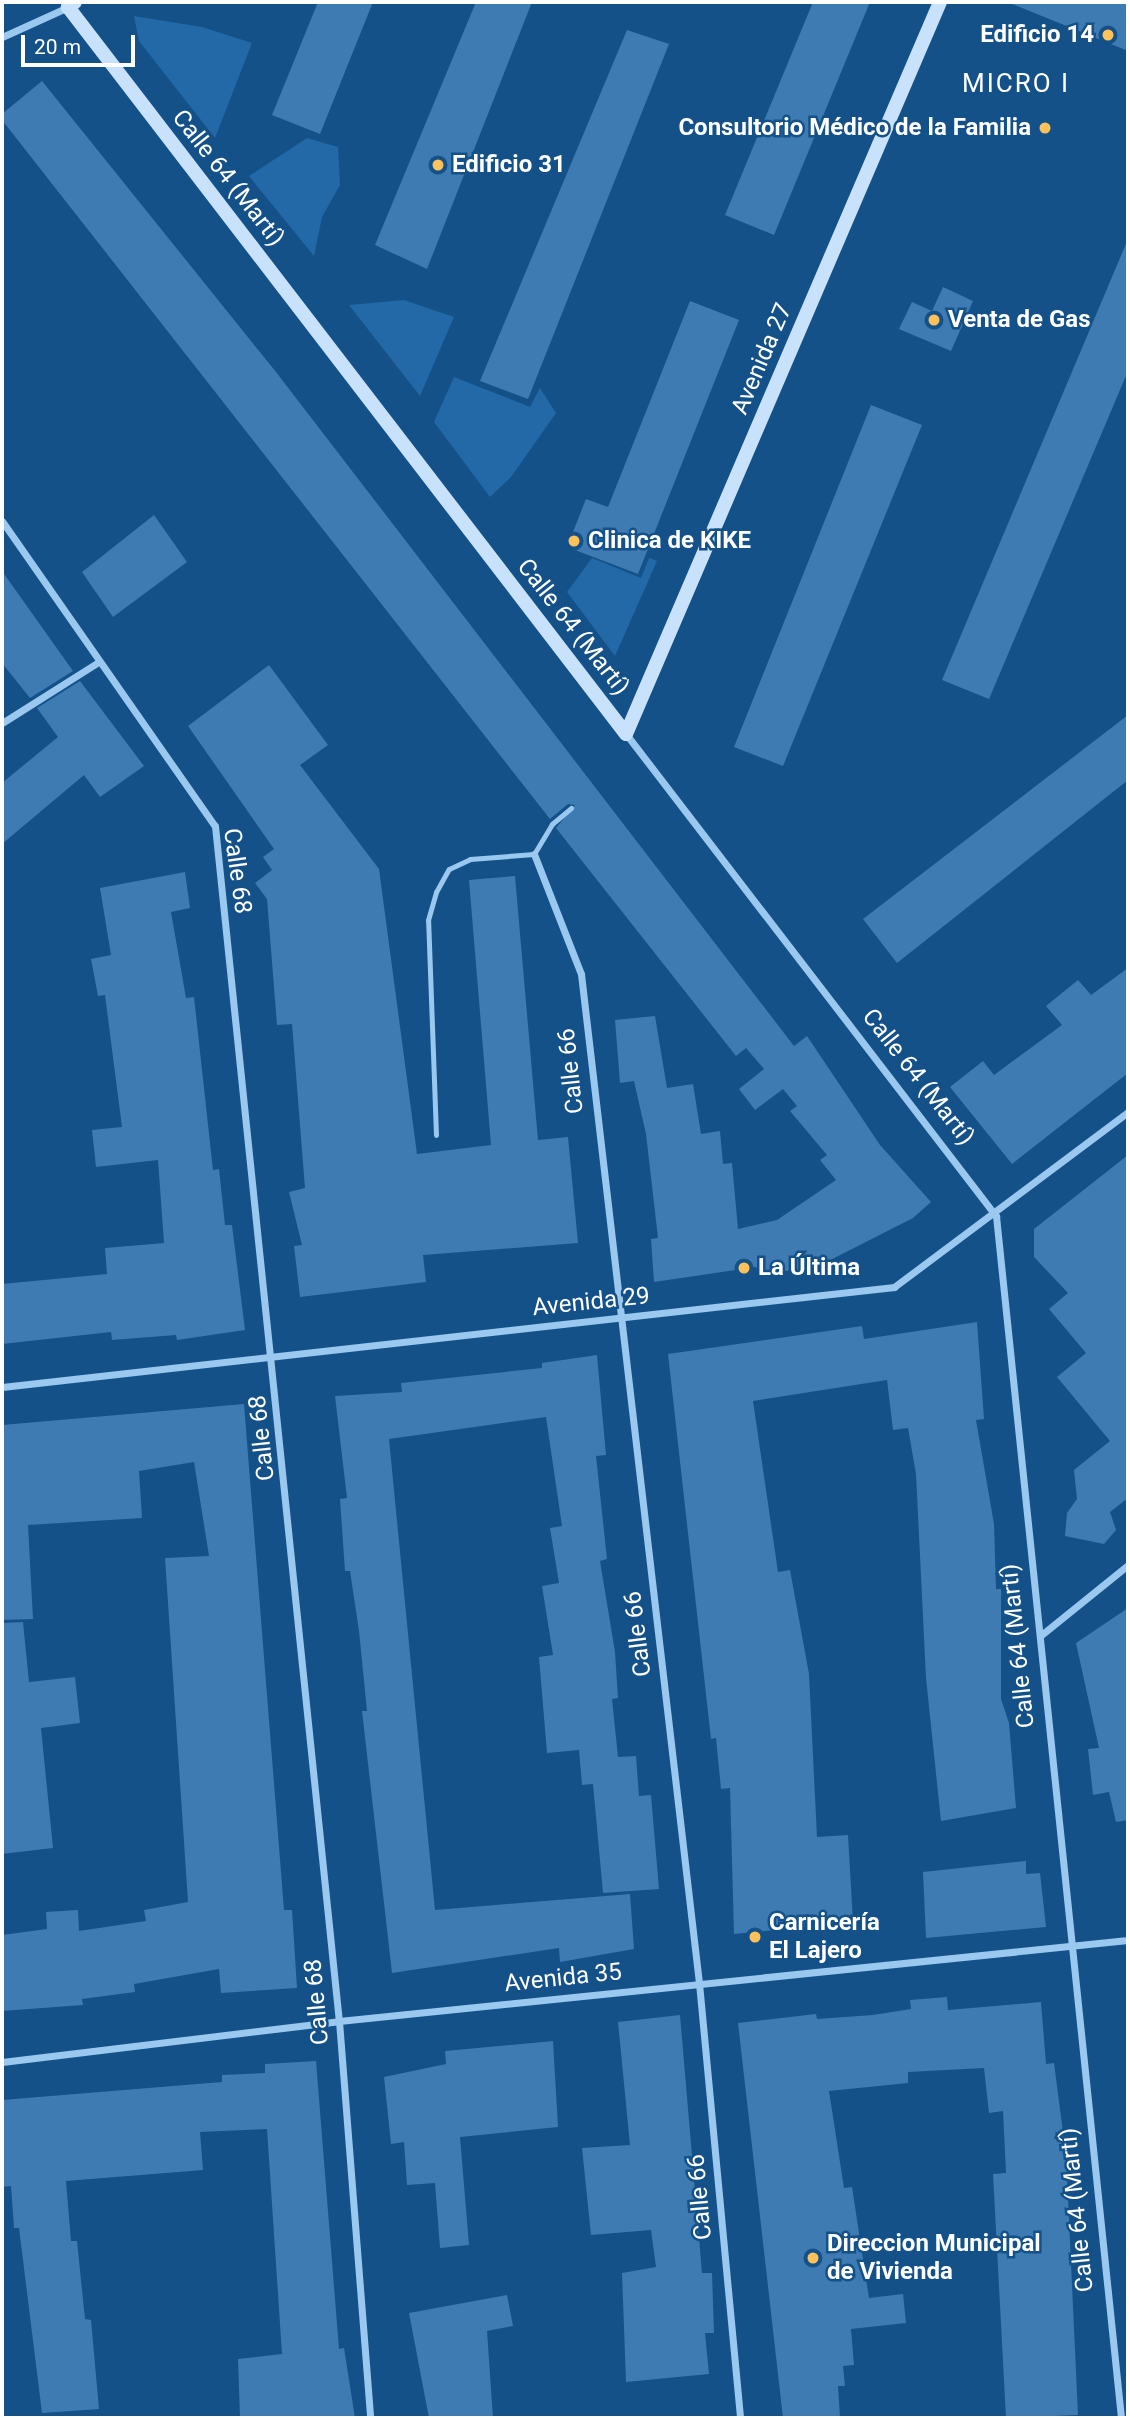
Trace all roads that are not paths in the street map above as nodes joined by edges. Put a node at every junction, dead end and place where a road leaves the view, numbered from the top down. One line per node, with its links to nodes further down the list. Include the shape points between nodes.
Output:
1 (940, 2): 7 (street, Avenida 27)
2 (71, 4): 3 (street); 7 (street, Calle 64 (Martí))
3 (2, 37)
4 (2, 521): 5 (street, Calle 68)
5 (97, 663): 6 (street); 14 (street, Calle 68, via 215,826)
6 (2, 723)
7 (626, 734): 12 (street, Calle 64 (Martí))
8 (571, 808): 9 (lane, via 552,824)
9 (534, 854): 11 (lane, via 470,859 449,869 436,892 428,920); 13 (street, Calle 66, via 581,974)
10 (1128, 1112): 12 (street, Avenida 29)
11 (436, 1135)
12 (996, 1216): 13 (street, Avenida 29, via 894,1287); 17 (street, Calle 64 (Martí))
13 (619, 1319): 14 (street, Avenida 29); 20 (street, Calle 66)
14 (273, 1355): 15 (street, Avenida 29); 21 (street, Calle 68)
15 (2, 1387)
16 (1128, 1565): 17 (street)
17 (1040, 1636): 19 (street, Calle 64 (Martí))
18 (1128, 1940): 19 (street, Avenida 35)
19 (1072, 1945): 20 (street, Avenida 35); 25 (street, Calle 64 (Martí))
20 (699, 1983): 21 (street, Avenida 35); 24 (street, Calle 66)
21 (339, 2021): 22 (street, Avenida 35); 23 (street, Calle 68)
22 (2, 2062)
23 (370, 2418)
24 (740, 2418)
25 (1121, 2418)

